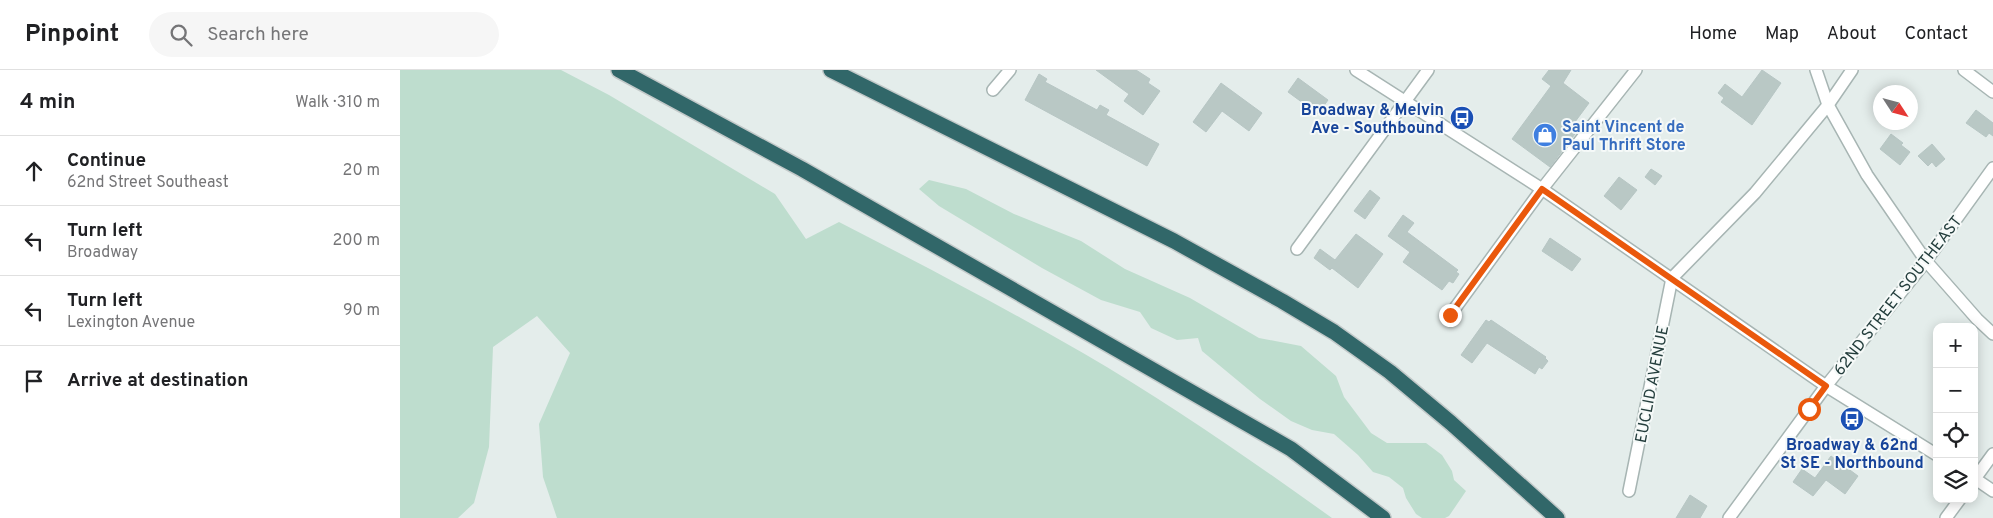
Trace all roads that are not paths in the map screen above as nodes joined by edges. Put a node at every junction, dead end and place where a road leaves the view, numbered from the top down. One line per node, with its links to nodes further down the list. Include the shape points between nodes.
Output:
1 (620, 70): 29 (highway, via 802,169 1291,448)
2 (831, 70): 30 (highway, via 1174,241 1334,332 1443,416)
3 (1010, 70): 10 (street)
4 (1356, 70): 12 (street)
5 (1428, 70): 12 (street)
6 (1636, 70): 15 (street)
7 (1816, 70): 13 (street)
8 (1852, 70): 13 (street)
9 (1964, 70): 11 (street)
10 (993, 90)
11 (1993, 92)
12 (1404, 101): 15 (street); 16 (street)
13 (1828, 105): 17 (street, via 1867,175); 18 (street, via 1755,192)
14 (1993, 168): 17 (street, 62ND STREET SOUTHEAST)
15 (1542, 189): 18 (street); 19 (street)
16 (1297, 249)
17 (1926, 261): 20 (street); 21 (street, 62ND STREET SOUTHEAST)
18 (1672, 278): 21 (street); 26 (street, EUCLID AVENUE)
19 (1450, 315)
20 (1993, 334)
21 (1826, 386): 22 (street); 31 (street, 62ND STREET SOUTHEAST)
22 (1933, 453)
23 (1993, 454): 24 (street)
24 (1978, 475)
25 (1978, 481): 27 (street)
26 (1629, 491)
27 (1993, 491)
28 (1957, 503): 32 (street)
29 (1383, 518)
30 (1557, 518)
31 (1729, 518)
32 (1946, 518)

